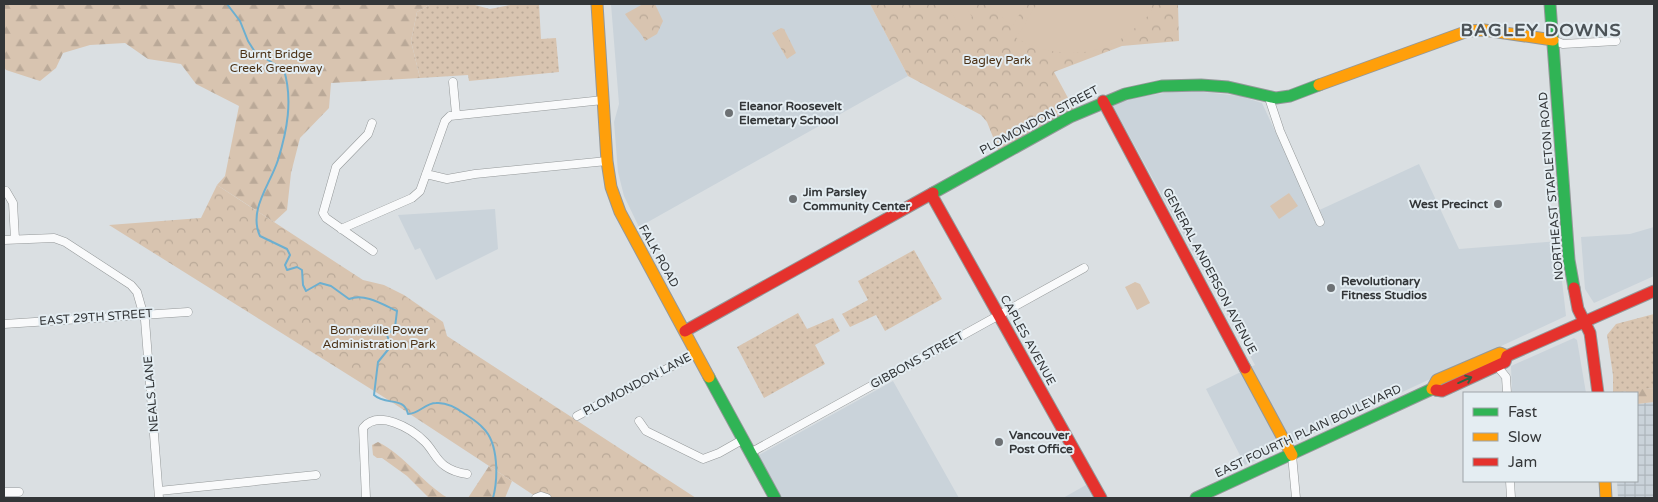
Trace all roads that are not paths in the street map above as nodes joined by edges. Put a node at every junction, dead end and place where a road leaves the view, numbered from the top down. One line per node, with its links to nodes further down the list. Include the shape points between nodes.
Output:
1 (597, 4): 7 (street, FALK ROAD)
2 (1550, 4): 3 (street, NORTHEAST STAPLETON ROAD)
3 (1553, 40): 4 (street, via 1563,44); 6 (street, PLOMONDON STREET, via 1484,30 1468,31 1312,90); 25 (street, NORTHEAST STAPLETON ROAD, via 1569,260 1578,309)
4 (1616, 42)
5 (453, 82): 9 (street)
6 (1269, 98): 8 (street, PLOMONDON STREET, via 1224,86 1177,84 1129,91); 15 (street)
7 (603, 100): 9 (street); 11 (street, FALK ROAD)
8 (1102, 101): 14 (street, PLOMONDON STREET); 38 (street, GENERAL ANDERSON AVENUE)
9 (456, 114): 12 (street, via 445,121)
10 (372, 123): 16 (street, via 368,134 336,168 323,209 326,218)
11 (607, 162): 12 (street, via 446,179); 27 (street, FALK ROAD, via 620,212)
12 (426, 174): 16 (street, via 420,192 412,198)
13 (6, 191): 17 (street, via 13,203)
14 (931, 194): 24 (street, CAPLES AVENUE); 27 (street, PLOMONDON STREET)
15 (1320, 222)
16 (341, 229): 19 (street)
17 (15, 239): 18 (street); 23 (street, NEALS LANE, via 54,238 65,242 137,292)
18 (4, 240)
19 (373, 251)
20 (1084, 268): 24 (street, GIBBONS STREET)
21 (1654, 291): 25 (street, EAST FOURTH PLAIN BOULEVARD)
22 (188, 312): 23 (street, EAST 29TH STREET)
23 (142, 314): 26 (street, EAST 29TH STREET); 45 (street, NEALS LANE)
24 (998, 314): 37 (street, GIBBONS STREET); 50 (street, CAPLES AVENUE)
25 (1584, 321): 29 (street, EAST FOURTH PLAIN BOULEVARD); 33 (street, NORTHEAST STAPLETON ROAD, via 1590,333)
26 (4, 324)
27 (685, 331): 28 (street, FALK ROAD)
28 (697, 353): 34 (street, PLOMONDON LANE); 36 (street, FALK ROAD)
29 (1507, 356): 30 (street, EAST FOURTH PLAIN BOULEVARD, via 1505,362); 31 (street, EAST FOURTH PLAIN BOULEVARD, via 1500,353 1437,380)
30 (1497, 366): 31 (street, EAST FOURTH PLAIN BOULEVARD, one-way to 30, via 1442,391); 32 (street, via 1506,377)
31 (1432, 389): 38 (street, EAST FOURTH PLAIN BOULEVARD)
32 (1507, 392)
33 (1598, 392)
34 (577, 416)
35 (639, 421): 36 (street, via 646,431 704,459)
36 (742, 440): 37 (street, FALK ROAD)
37 (750, 453): 49 (street, FALK ROAD)
38 (1292, 455): 51 (street, EAST FOURTH PLAIN BOULEVARD); 52 (street)
39 (467, 474): 46 (street, via 444,466 426,443 412,432 392,422 375,419 363,428)
40 (316, 475): 45 (street)
41 (1510, 482): 53 (street)
42 (1605, 482): 54 (street)
43 (4, 492): 44 (street)
44 (19, 492)
45 (159, 495)
46 (366, 498)
47 (536, 498): 48 (street)
48 (547, 498)
49 (775, 498)
50 (1101, 498)
51 (1196, 498)
52 (1296, 498)
53 (1511, 498)
54 (1606, 498)

